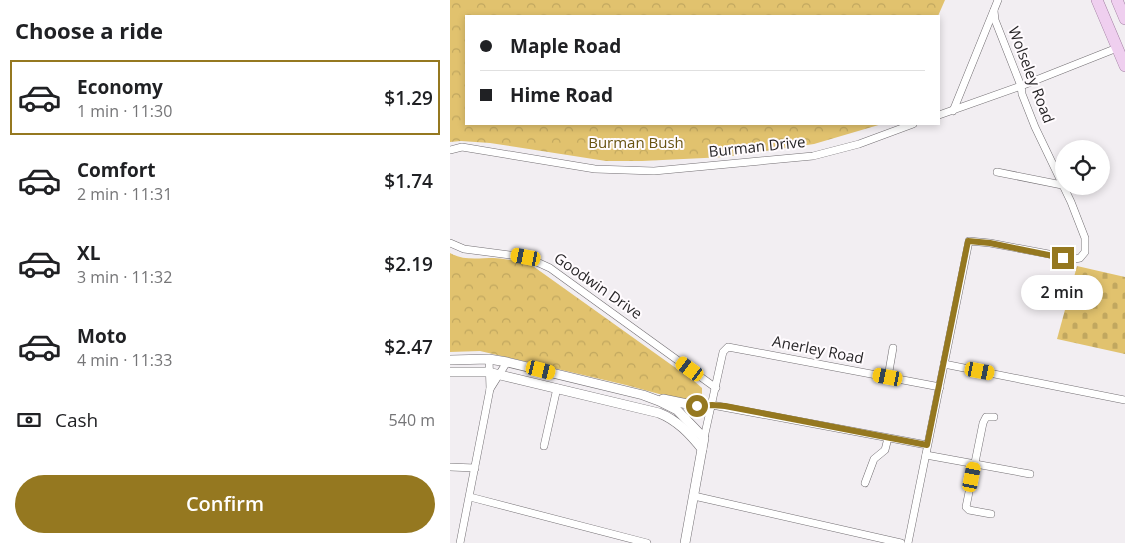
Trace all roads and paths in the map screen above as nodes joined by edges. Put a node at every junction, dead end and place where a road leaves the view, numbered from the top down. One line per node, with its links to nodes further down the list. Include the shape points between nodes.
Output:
1 (998, 0): 4 (street)
2 (1097, 0): 6 (main road)
3 (1117, 0): 5 (main road)
4 (994, 11): 8 (street, Wolseley Road); 9 (street)
5 (1125, 19)
6 (1117, 48): 7 (main road); 8 (street)
7 (1125, 66)
8 (1022, 86): 9 (street); 13 (street, Wolseley Road, via 1022,94)
9 (953, 111): 10 (street)
10 (940, 115)
11 (910, 125): 12 (street, Burman Drive, via 859,144 813,156 654,171 595,169 466,148)
12 (450, 150)
13 (1055, 170)
14 (996, 172): 15 (street)
15 (1055, 184)
16 (1066, 195): 22 (street, Wolseley Road, via 1085,238 1085,252 1080,258 1075,260 968,241)
17 (450, 244): 30 (street, Goodwin Drive, via 464,249 526,257 550,268)
18 (893, 348): 26 (street)
19 (489, 359): 20 (street); 21 (street); 24 (street)
20 (450, 360)
21 (507, 362): 25 (street); 27 (street)
22 (944, 364): 28 (street); 34 (street)
23 (450, 372): 24 (street)
24 (488, 372): 25 (street); 31 (street)
25 (499, 374): 29 (street); 31 (street)
26 (888, 377): 28 (street, Anerley Road); 30 (street, Anerley Road, via 731,347 723,352)
27 (587, 382): 32 (street); 33 (street)
28 (940, 387): 40 (street)
29 (557, 388): 32 (street); 41 (street)
30 (716, 388): 35 (street)
31 (490, 389): 46 (street)
32 (584, 394): 36 (street)
33 (648, 397): 35 (street, via 697,406); 36 (street, via 656,403 652,410); 38 (street, via 677,410)
34 (1125, 400)
35 (712, 405): 38 (street); 39 (street)
36 (648, 410): 42 (street, via 674,420)
37 (994, 417): 44 (street, via 984,419)
38 (704, 438): 42 (street)
39 (888, 438): 40 (street); 48 (street, via 885,450 874,459)
40 (927, 445): 43 (street)
41 (544, 446)
42 (702, 449): 49 (street)
43 (926, 455): 44 (street); 56 (street)
44 (975, 464): 47 (street); 51 (street, via 966,507)
45 (450, 467): 46 (street)
46 (475, 468): 50 (street)
47 (1030, 474)
48 (864, 483)
49 (694, 496): 54 (street); 55 (street)
50 (470, 497): 52 (street); 53 (street)
51 (992, 514)
52 (460, 543)
53 (647, 543)
54 (685, 543)
55 (901, 543)
56 (908, 543)

